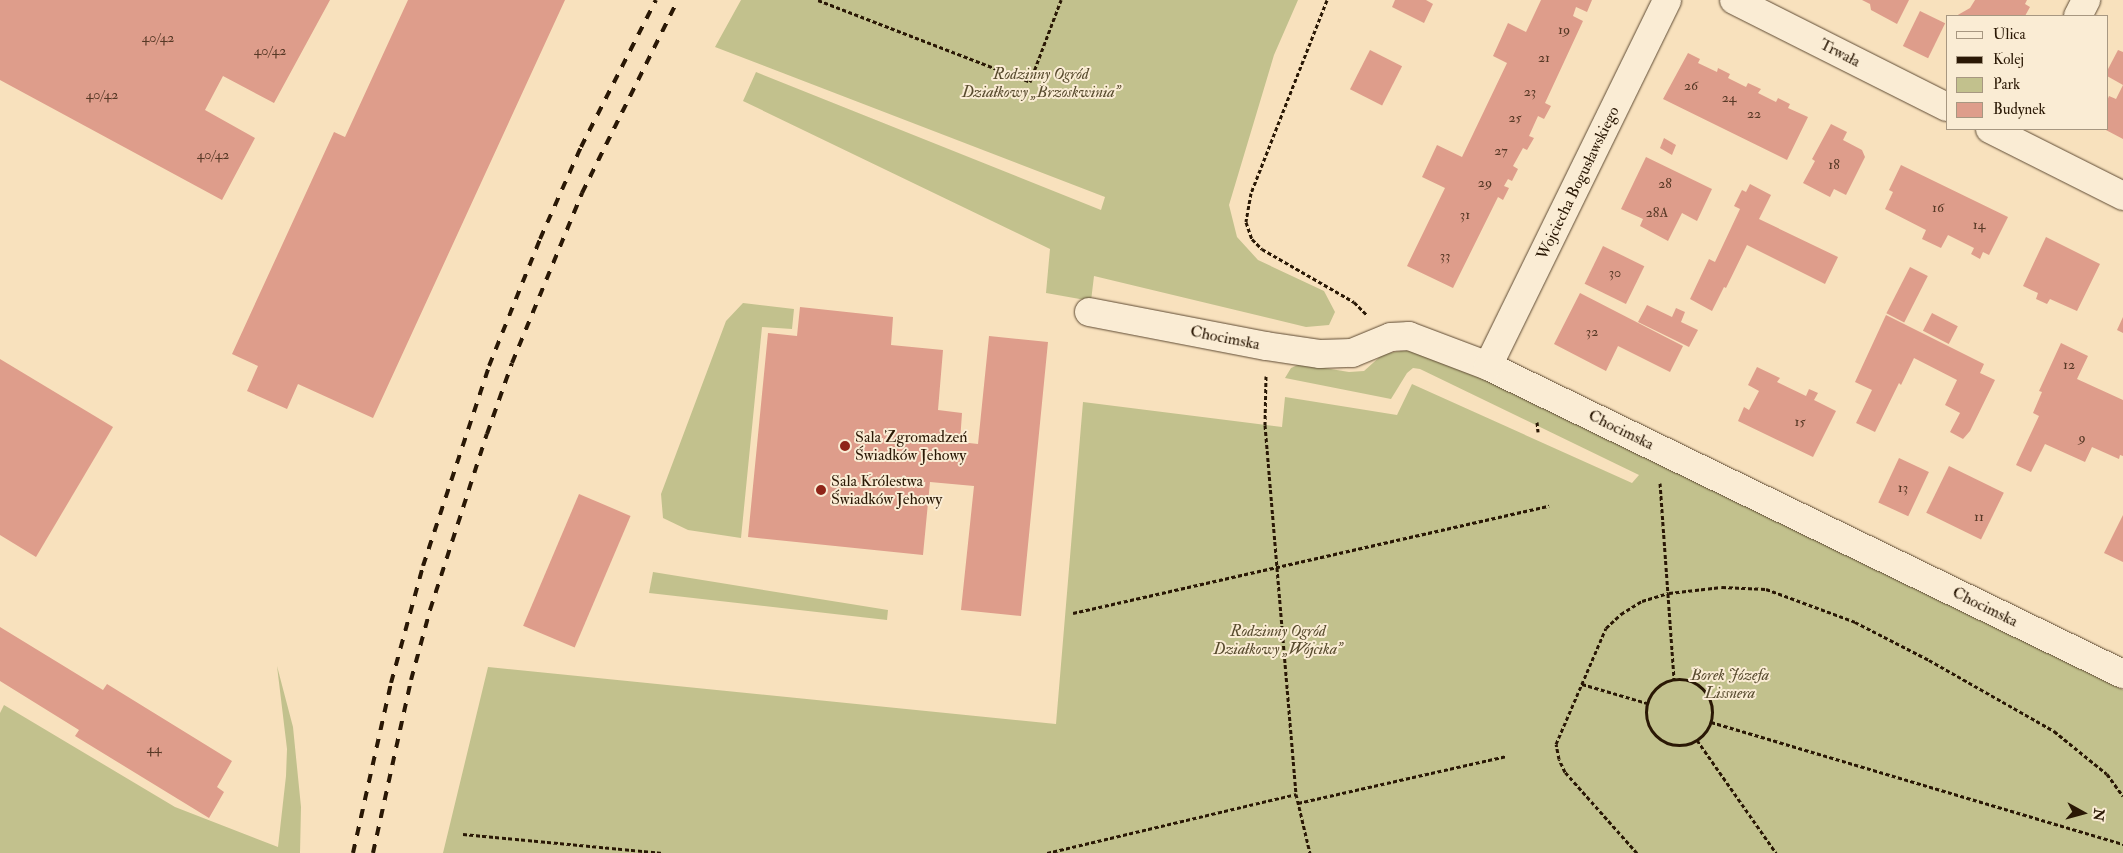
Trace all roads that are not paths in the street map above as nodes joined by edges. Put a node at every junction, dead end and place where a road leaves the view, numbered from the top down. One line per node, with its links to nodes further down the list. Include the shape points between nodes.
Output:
1 (1667, 0): 9 (street, Wojciecha Bogusławskiego)
2 (1734, 0): 5 (street, Trwała)
3 (2086, 0): 4 (street)
4 (2078, 15)
5 (1946, 106)
6 (2006, 132): 7 (street)
7 (2123, 196)
8 (1089, 312): 9 (street, Chocimska, via 1320,354 1352,353 1391,338 1409,336)
9 (1488, 366): 10 (street, Chocimska)
10 (2123, 674)

